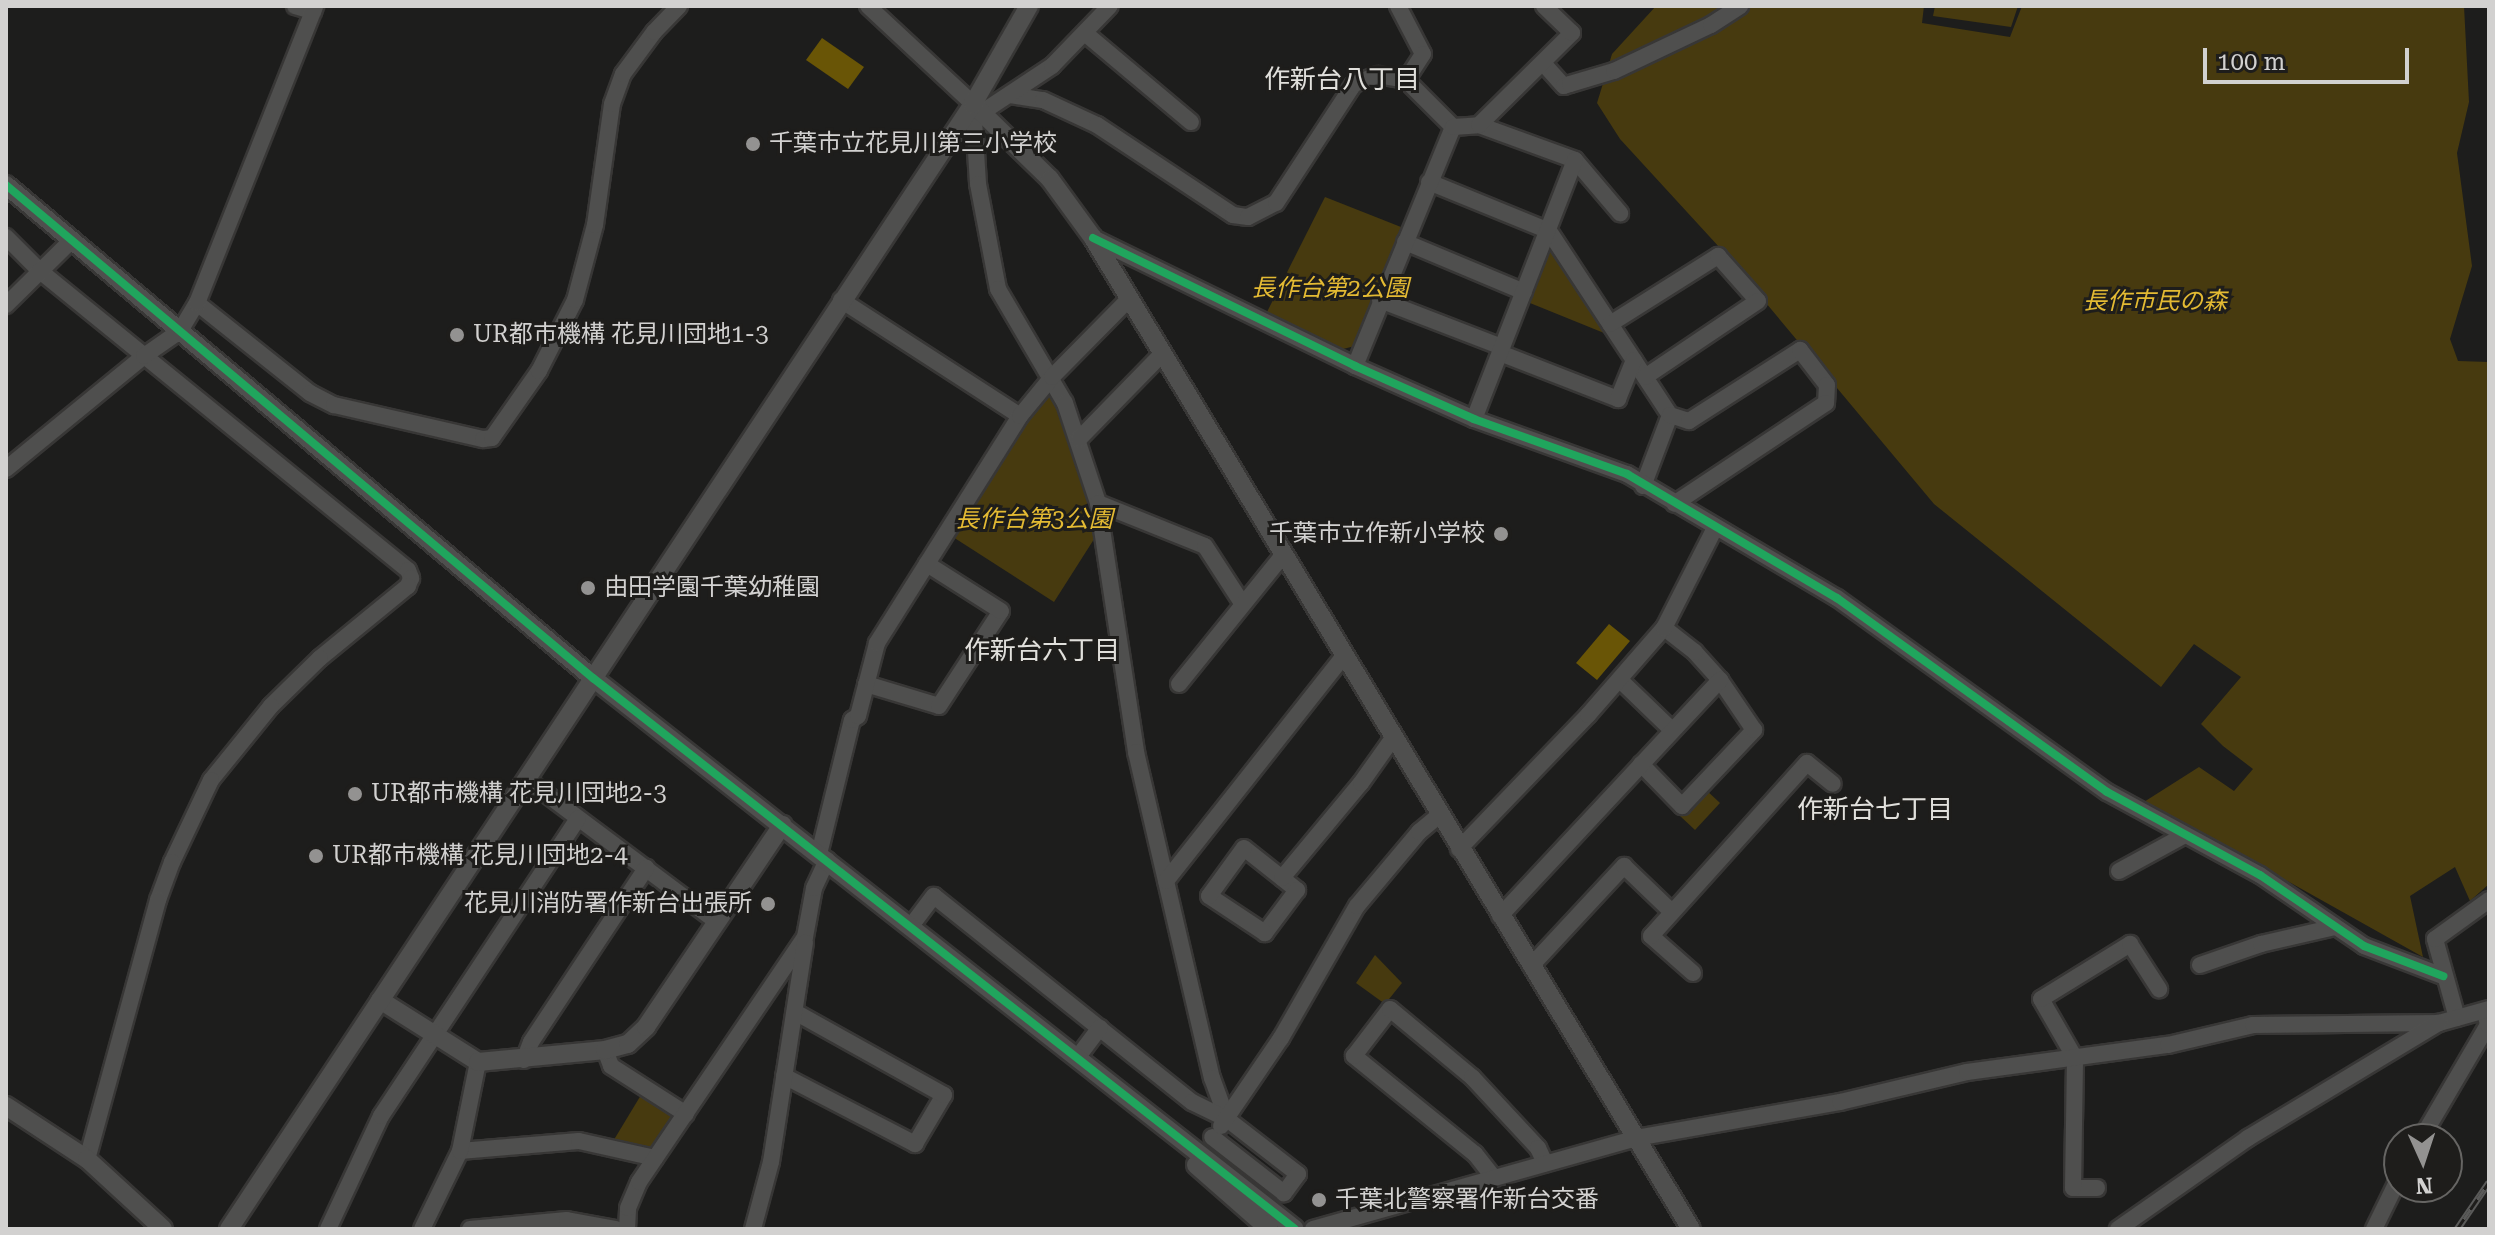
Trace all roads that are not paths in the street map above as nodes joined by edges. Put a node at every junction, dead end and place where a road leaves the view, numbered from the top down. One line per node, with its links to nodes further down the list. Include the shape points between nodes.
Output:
1 (295, 6): 9 (street)
2 (679, 6): 32 (street, via 623,74 612,104 595,225 575,300 539,371 492,438 334,405 310,393)
3 (868, 6): 14 (street)
4 (1029, 6): 14 (street)
5 (1110, 6): 10 (street)
6 (1398, 6): 12 (street, via 1423,54)
7 (1544, 6): 11 (street, via 1572,33)
8 (1740, 6): 11 (street, via 1614,71 1564,86)
9 (314, 8): 32 (street)
10 (1086, 34): 13 (street); 15 (street)
11 (1543, 63): 16 (street)
12 (1406, 80): 13 (street, via 1378,75 1354,84 1281,197 1248,217 1233,215 1097,125 1043,100); 17 (street)
13 (1010, 95): 14 (street)
14 (978, 107): 24 (street, via 1050,179); 29 (street); 41 (street, via 978,184 998,289)
15 (1191, 122)
16 (1479, 125): 17 (street); 18 (street)
17 (1453, 127): 19 (street)
18 (1575, 160): 21 (street); 22 (street)
19 (1429, 182): 22 (street); 26 (street)
20 (6, 185): 25 (street)
21 (1620, 213)
22 (1549, 231): 28 (street); 34 (street)
23 (6, 237): 27 (street)
24 (1093, 238): 30 (street); 40 (street)
25 (71, 241): 27 (street); 35 (street)
26 (1405, 242): 28 (street); 31 (street)
27 (40, 271): 33 (street); 38 (street)
28 (1524, 292): 36 (street)
29 (841, 300): 44 (street); 57 (street)
30 (1128, 300): 37 (street); 41 (street)
31 (1380, 300): 36 (street); 40 (street)
32 (197, 303): 35 (street)
33 (6, 305)
34 (1610, 324): 39 (street); 42 (street, via 1718,256 1758,301)
35 (180, 331): 38 (street); 57 (street)
36 (1501, 350): 39 (street, via 1618,399); 45 (street)
37 (1162, 354): 46 (street); 52 (street)
38 (144, 356): 47 (street); 111 (street, via 408,570 411,578 271,706 211,780 158,900)
39 (1634, 360): 42 (street)
40 (1355, 366): 45 (street)
41 (1052, 377): 44 (street); 46 (street)
42 (1645, 377): 43 (street)
43 (1670, 415): 48 (street); 50 (street, via 1689,421 1800,350 1827,385 1826,403)
44 (1020, 416): 53 (street)
45 (1474, 419): 48 (street, via 1627,474)
46 (1079, 439): 49 (street)
47 (6, 469)
48 (1643, 486): 50 (street)
49 (1098, 503): 54 (street, via 1205,546); 76 (street, via 1136,752)
50 (1674, 504): 51 (street)
51 (1715, 528): 55 (street); 70 (street, via 1837,598 2107,792)
52 (1284, 554): 54 (street); 56 (street)
53 (927, 564): 60 (street, via 877,643); 60 (street, via 1001,611 939,706)
54 (1242, 603): 61 (street)
55 (1664, 628): 58 (street); 59 (street)
56 (1343, 657): 63 (street); 76 (street)
57 (593, 678): 65 (street); 69 (street)
58 (1620, 680): 62 (street); 71 (street)
59 (1720, 680): 62 (street); 64 (street, via 1754,730 1682,806)
60 (866, 684): 72 (street, via 858,716 852,720)
61 (1179, 684)
62 (1672, 730): 64 (street)
63 (1393, 738): 67 (street); 75 (street)
64 (1641, 764): 79 (street)
65 (526, 779): 68 (street); 89 (street)
66 (1833, 784): 78 (street, via 1807,763)
67 (1439, 815): 71 (street); 104 (street, via 1357,906)
68 (578, 818): 73 (street); 95 (street)
69 (782, 825): 72 (street); 80 (street)
70 (2185, 835): 74 (street); 82 (street, via 2260,875)
71 (1459, 849): 79 (street)
72 (823, 857): 81 (street); 83 (street)
73 (646, 868): 80 (street); 99 (street)
74 (2119, 871)
75 (1282, 878): 75 (street, via 1297,890 1265,933 1209,896 1244,848)
76 (1166, 881): 104 (street, via 1212,1078)
77 (2489, 900): 87 (street, via 2435,939)
78 (1672, 912): 85 (street, via 1624,866); 86 (street, via 1651,936)
79 (1500, 916): 85 (street)
80 (717, 922): 96 (street, via 646,1027 628,1044)
81 (911, 926): 94 (street, via 934,896); 97 (street)
82 (2335, 927): 84 (street); 87 (street, via 2364,946)
83 (805, 937): 91 (street); 103 (street)
84 (2200, 965)
85 (1531, 966): 107 (street)
86 (1693, 973)
87 (2443, 976): 92 (street)
88 (2159, 989): 98 (street, via 2130,944 2041,999)
89 (380, 1000): 95 (street); 118 (street)
90 (2487, 1010): 92 (street); 105 (street, via 2488,1025)
91 (795, 1012): 101 (street); 101 (street, via 944,1095 915,1144)
92 (2457, 1018): 93 (street)
93 (2439, 1023): 98 (street, via 2253,1025 2168,1045); 129 (street, via 2248,1138)
94 (1100, 1028): 97 (street); 104 (street, via 1192,1102)
95 (433, 1036): 100 (street); 119 (street, via 381,1116)
96 (605, 1050): 99 (street); 103 (street, via 611,1066)
97 (1077, 1058): 110 (street)
98 (2075, 1058): 107 (street, via 1967,1072 1854,1099); 114 (street, via 2073,1188)
99 (524, 1060): 100 (street)
100 (478, 1062): 108 (street)
101 (784, 1076): 124 (street, via 771,1162)
102 (6, 1106): 111 (street)
103 (686, 1114): 109 (street)
104 (1227, 1119): 106 (street); 106 (street, via 1298,1174 1284,1193)
105 (2430, 1123)
106 (1212, 1137): 110 (street)
107 (1636, 1138): 112 (street); 128 (street)
108 (460, 1151): 109 (street, via 579,1141); 120 (street)
109 (655, 1158): 123 (street, via 633,1193)
110 (1196, 1158): 125 (street, via 1222,1190); 126 (street)
111 (87, 1159): 117 (street)
112 (1545, 1163): 113 (street); 113 (street, via 1538,1148 1472,1077 1390,1009 1354,1056 1475,1154)
113 (1494, 1178): 116 (street)
114 (2097, 1188)
115 (2387, 1203): 130 (street)
116 (1349, 1224): 127 (street)
117 (163, 1229)
118 (229, 1229)
119 (328, 1229)
120 (422, 1229)
121 (470, 1229): 122 (street, via 567,1220)
122 (616, 1229)
123 (627, 1229)
124 (753, 1229)
125 (1269, 1229)
126 (1295, 1229)
127 (1313, 1229)
128 (1691, 1229)
129 (2118, 1229)
130 (2374, 1229)

